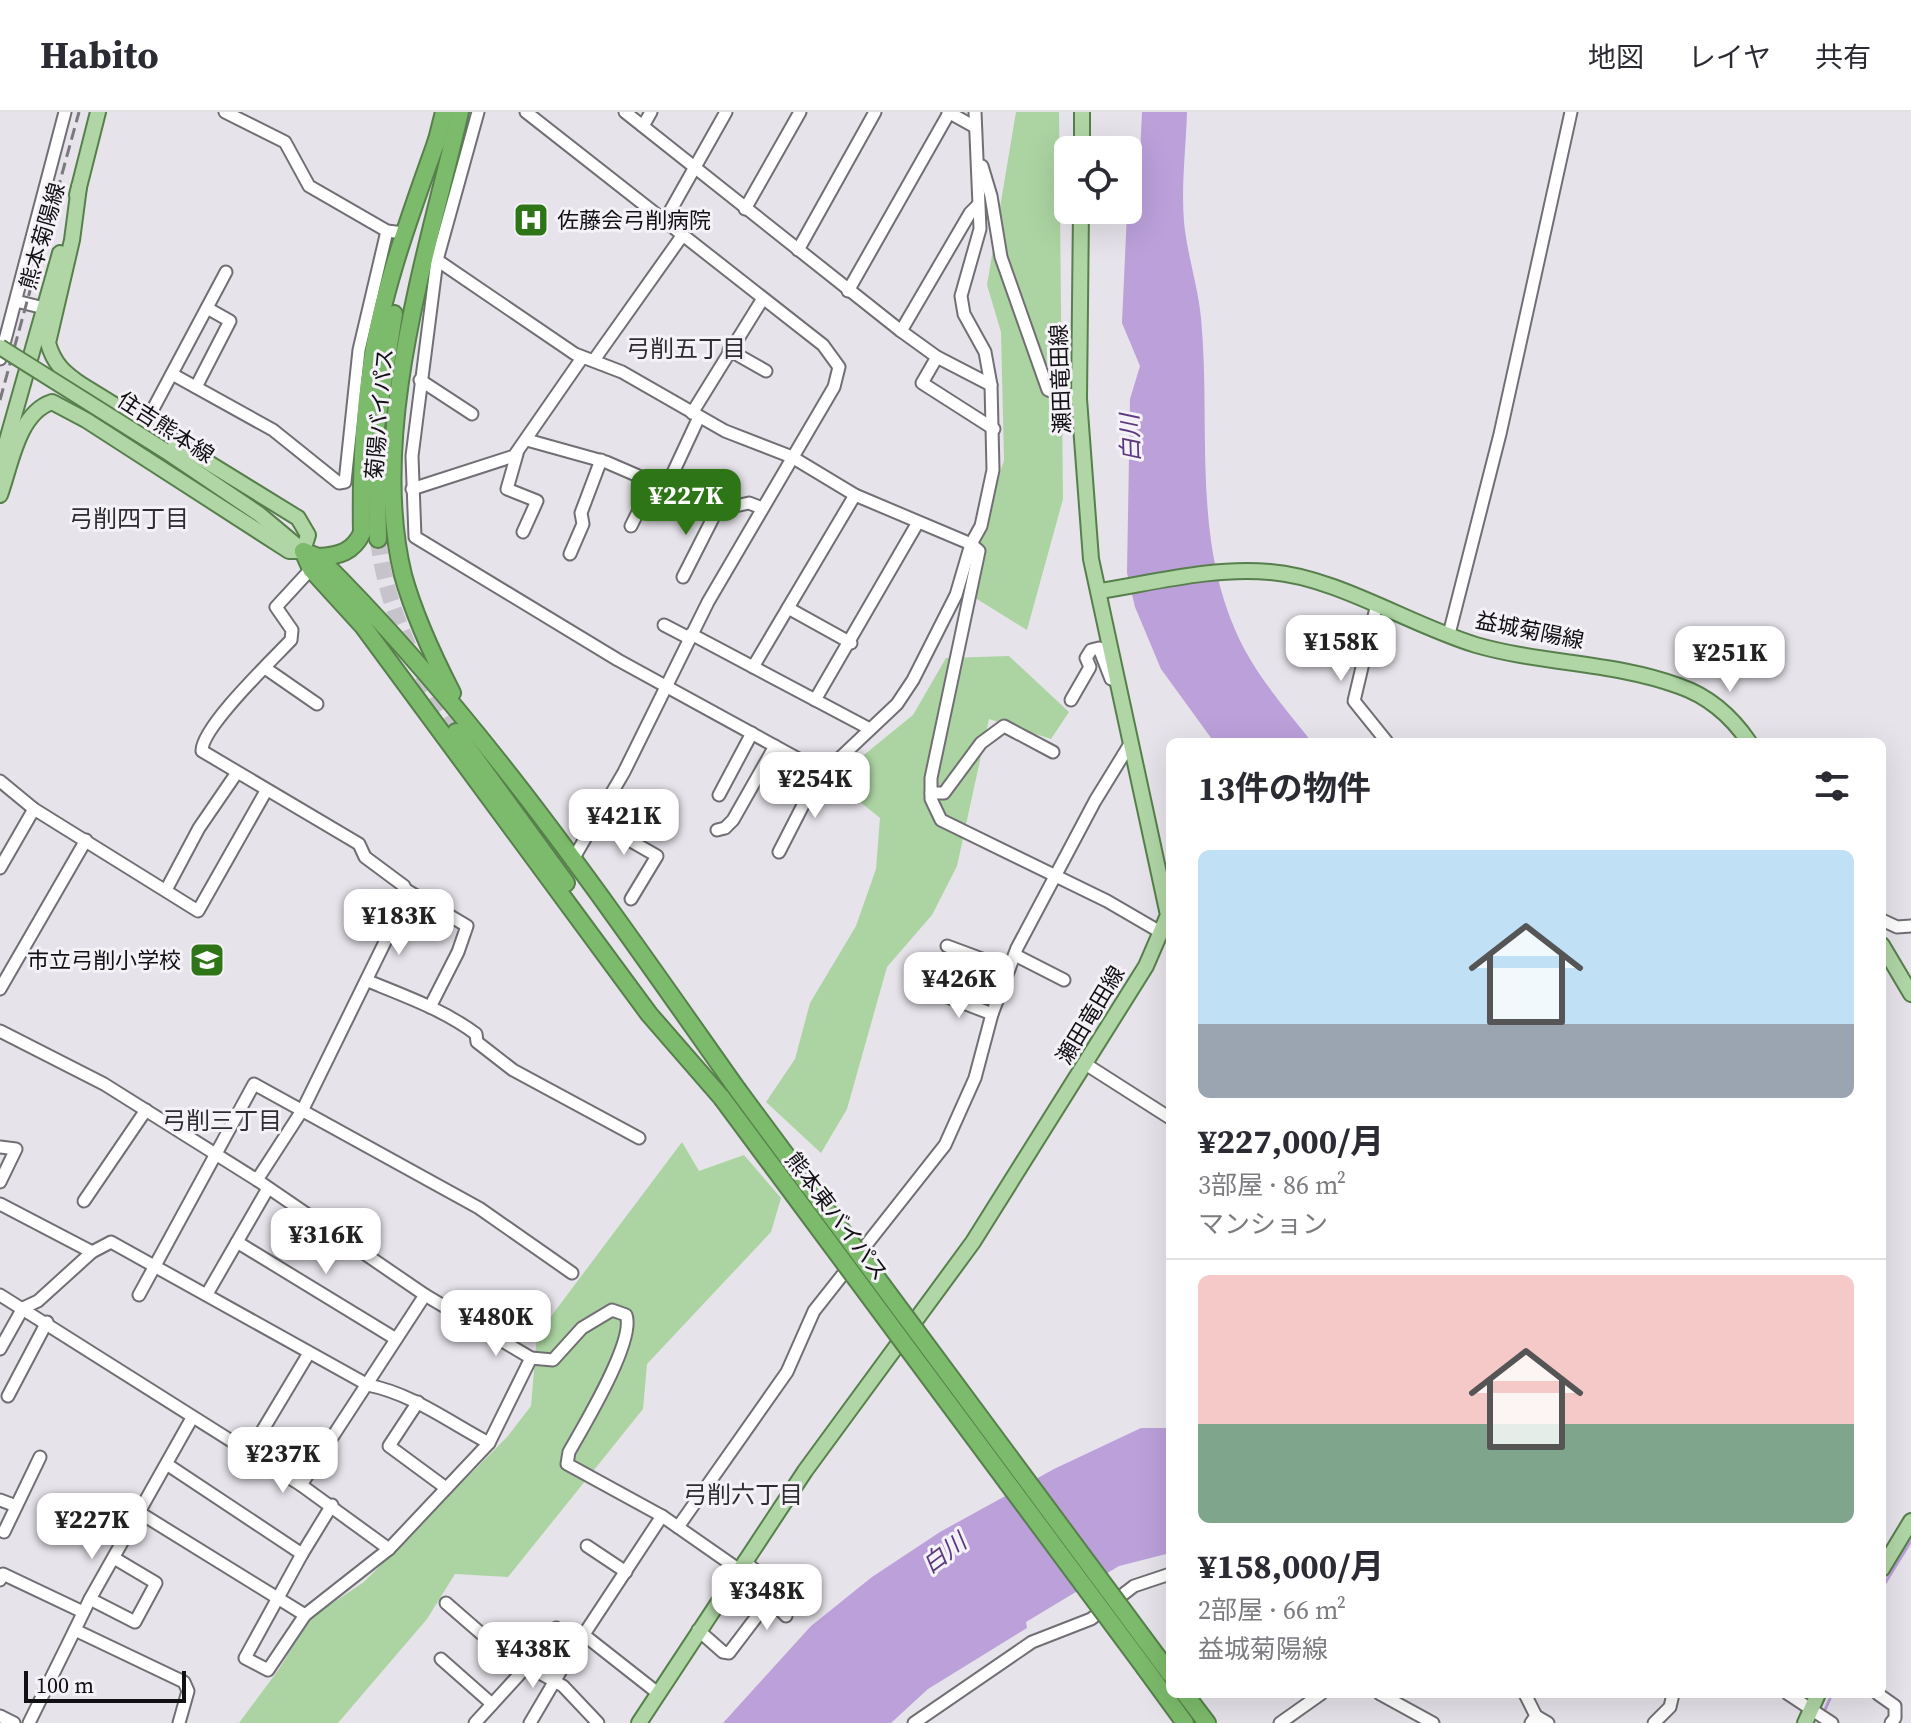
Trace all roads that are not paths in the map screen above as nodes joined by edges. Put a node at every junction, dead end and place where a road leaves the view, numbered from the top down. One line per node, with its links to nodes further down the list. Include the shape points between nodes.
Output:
1 (65, 112): 35 (street)
2 (98, 112): 23 (main road, 熊本菊陽線)
3 (225, 112): 28 (street, via 285,142 309,186)
4 (444, 112): 20 (highway, 菊陽バイパス)
5 (460, 112): 77 (highway, 菊陽バイパス, via 397,402 395,500 403,574)
6 (478, 112): 31 (street)
7 (526, 112): 26 (street)
8 (625, 112): 17 (street)
9 (651, 112): 17 (street)
10 (726, 112): 22 (street)
11 (800, 112): 25 (street)
12 (875, 112): 30 (street)
13 (948, 112): 18 (street); 33 (street)
14 (975, 112): 18 (street)
15 (1082, 112): 19 (main road)
16 (1571, 112): 79 (street, via 1500,434)
17 (643, 126): 22 (street)
18 (975, 127): 21 (street)
19 (1082, 136)
20 (438, 137): 28 (highway); 69 (highway, 菊陽バイパス, via 398,297 380,396 375,455)
21 (977, 150): 24 (street); 49 (street, via 1001,257 1048,390)
22 (696, 167): 25 (street); 26 (street)
23 (79, 187): 36 (main road, 熊本菊陽線); 52 (main road, via 48,343 53,359 70,377)
24 (978, 205): 38 (street); 47 (street, via 980,229 961,296 964,314 985,352)
25 (745, 209): 30 (street)
26 (664, 222): 29 (street)
27 (1081, 224): 49 (main road, 瀬田竜田線)
28 (396, 232): 48 (street, via 359,350 345,482 339,483 241,410); 72 (highway, via 371,365 361,458 362,533 343,553)
29 (682, 236): 34 (street); 43 (street)
30 (798, 250): 33 (street)
31 (437, 260): 43 (street, via 562,348); 46 (street)
32 (226, 272): 37 (street)
33 (848, 291): 38 (street)
34 (762, 300): 40 (street); 56 (street, via 823,345 839,367 834,387)
35 (16, 301): 36 (street); 39 (street)
36 (44, 308): 58 (main road, 熊本菊陽線)
37 (207, 308): 45 (street); 48 (street, via 230,321)
38 (901, 331): 41 (street)
39 (2, 338): 42 (street); 72 (main road, 住吉熊本線, bridge, via 259,514)
40 (729, 350): 44 (street); 51 (street)
41 (937, 357): 47 (street); 53 (street, via 922,383)
42 (0, 359)
43 (588, 359): 51 (street); 54 (street)
44 (766, 371)
45 (172, 374): 48 (street); 52 (street)
46 (420, 380): 50 (street); 60 (street)
47 (991, 385): 53 (street)
48 (196, 387)
49 (1079, 399): 74 (main road, 瀬田竜田線, via 1091,559)
50 (472, 414)
51 (696, 415): 56 (street); 61 (street)
52 (145, 424): 72 (main road, via 298,518 308,535)
53 (994, 429): 70 (street, via 993,470 981,526)
54 (527, 440): 55 (street); 57 (street)
55 (518, 453): 60 (street, via 501,463); 68 (street, via 507,489 537,501)
56 (792, 457): 63 (street); 64 (street)
57 (601, 460): 59 (street); 71 (street)
58 (0, 465)
59 (652, 484): 61 (street); 67 (street)
60 (412, 489): 86 (street, via 415,537)
61 (665, 490): 65 (street)
62 (0, 495): 72 (main road, via 26,423 38,407 52,402 289,551)
63 (855, 495): 66 (street); 75 (street)
64 (762, 508): 65 (street, via 749,503); 80 (street)
65 (717, 510): 73 (street)
66 (917, 524): 70 (street); 81 (street)
67 (631, 526)
68 (523, 532)
69 (378, 539)
70 (971, 544): 91 (street, via 956,595 913,680); 104 (street, via 979,551)
71 (570, 554)
72 (311, 559): 82 (highway, 熊本東バイパス); 83 (highway); 85 (street, via 276,607 292,636)
73 (683, 577)
74 (1100, 591): 76 (main road, 益城菊陽線, via 1222,571 1271,572 1309,578); 97 (main road, 瀬田竜田線)
75 (788, 608): 81 (street); 84 (street)
76 (1376, 608): 79 (main road, 益城菊陽線); 94 (street, via 1354,701)
77 (416, 612): 83 (highway); 90 (highway, 菊陽バイパス)
78 (664, 625): 80 (street)
79 (1449, 634): 95 (main road, 益城菊陽線, via 1477,645 1679,686 1715,706)
80 (690, 636): 84 (street); 86 (street)
81 (851, 643): 87 (street)
82 (377, 644): 83 (highway, via 398,650); 92 (highway, 熊本東バイパス)
83 (405, 646): 90 (highway)
84 (753, 667): 87 (street)
85 (265, 668): 89 (street); 101 (street, via 227,709 201,748)
86 (667, 686): 93 (street); 107 (street)
87 (815, 700): 91 (street)
88 (1071, 700): 97 (street, via 1090,667 1086,658 1099,648)
89 (317, 704)
90 (465, 716): 92 (highway, via 450,718 441,728); 111 (highway, 熊本東バイパス)
91 (870, 729): 99 (street)
92 (450, 733): 199 (highway, 熊本東バイパス, bridge, via 649,1014 722,1098)
93 (752, 733): 96 (street); 105 (street)
94 (1384, 738)
95 (1745, 738)
96 (775, 746): 99 (street); 108 (street, via 733,820)
97 (1130, 746): 100 (street); 113 (street); 117 (main road, 瀬田竜田線)
98 (1053, 752): 104 (street, via 1004,726 981,743 944,793)
99 (820, 772): 110 (street)
100 (1133, 772)
101 (236, 774): 103 (street); 114 (street)
102 (0, 781): 106 (street)
103 (266, 791): 114 (street, via 198,911); 115 (street, via 359,844 365,857)
104 (931, 793): 113 (street, via 941,820)
105 (719, 795)
106 (34, 809): 109 (street); 112 (street)
107 (596, 821): 111 (street); 116 (street, via 657,856)
108 (717, 830)
109 (86, 840): 114 (street); 128 (street)
110 (779, 852)
111 (572, 861): 199 (highway, 熊本東バイパス, bridge)
112 (0, 868)
113 (1055, 875): 121 (street); 124 (street)
114 (166, 890)
115 (408, 891): 127 (street); 131 (street, via 467,926)
116 (631, 899)
117 (1166, 906)
118 (1166, 921): 121 (main road, 瀬田竜田線)
119 (1886, 922): 120 (street)
120 (1911, 926)
121 (1162, 933): 134 (main road, 瀬田竜田線)
122 (947, 946): 125 (street)
123 (1886, 952): 130 (main road)
124 (1015, 955): 125 (street); 126 (street)
125 (1009, 969): 132 (street)
126 (1064, 980)
127 (368, 981): 131 (street); 135 (street)
128 (0, 989)
129 (940, 994): 132 (street)
130 (1911, 994)
131 (430, 1007): 138 (street, via 473,1032 477,1042 513,1070)
132 (992, 1014): 176 (street, via 975,1078 945,1145 814,1311 787,1372)
133 (0, 1031): 136 (street)
134 (1087, 1065): 137 (street); 183 (main road, 瀬田竜田線, via 973,1242)
135 (303, 1109): 140 (street, via 254,1084); 141 (street); 149 (street, via 479,1208)
136 (146, 1110): 140 (street); 144 (street)
137 (1166, 1115)
138 (639, 1138)
139 (0, 1147): 142 (street, via 16,1149)
140 (215, 1153): 141 (street); 148 (street)
141 (257, 1180): 143 (street)
142 (0, 1182)
143 (267, 1190): 146 (street); 153 (street)
144 (84, 1201)
145 (0, 1204): 147 (street)
146 (237, 1242): 150 (street); 156 (street)
147 (92, 1252): 148 (street, via 111,1242); 154 (street, via 38,1301)
148 (156, 1266): 150 (street); 152 (street)
149 (572, 1273)
150 (207, 1294): 158 (street)
151 (0, 1295): 154 (street)
152 (139, 1295)
153 (425, 1295): 156 (street); 159 (street)
154 (23, 1308): 155 (street); 157 (street)
155 (47, 1322): 161 (street); 163 (street)
156 (396, 1339): 160 (street)
157 (0, 1349)
158 (309, 1353): 160 (street); 165 (street)
159 (531, 1358): 164 (street); 174 (street, via 553,1360 594,1320 612,1310 626,1315 628,1327 610,1376 567,1464)
160 (368, 1385): 162 (street); 168 (street)
161 (8, 1396)
162 (418, 1402): 164 (street); 169 (street, via 389,1446)
163 (192, 1418): 165 (street); 167 (street)
164 (489, 1443): 169 (street)
165 (249, 1453): 168 (street)
166 (40, 1457): 172 (street)
167 (168, 1465): 173 (street); 180 (street)
168 (301, 1485): 171 (street)
169 (446, 1488): 179 (street)
170 (0, 1500): 172 (street)
171 (332, 1505): 179 (street); 180 (street)
172 (16, 1506): 177 (street)
173 (140, 1513): 181 (street); 187 (street)
174 (662, 1516): 176 (street); 184 (street)
175 (1911, 1521): 182 (main road)
176 (678, 1527): 183 (street)
177 (4, 1532)
178 (587, 1546): 184 (street)
179 (389, 1549): 192 (street)
180 (302, 1554): 187 (street)
181 (114, 1558): 188 (street); 188 (street, via 156,1583 135,1622)
182 (1886, 1562)
183 (741, 1565): 189 (street, via 772,1584); 196 (main road, 瀬田竜田線)
184 (626, 1572): 197 (street)
185 (1166, 1575): 225 (street, via 1134,1586 1091,1619 1032,1642)
186 (0, 1580): 191 (street, via 3,1574)
187 (276, 1597): 192 (street); 192 (street, via 245,1658 268,1670)
188 (90, 1599): 191 (street)
189 (770, 1599): 193 (street); 196 (street, via 729,1653)
190 (446, 1603): 200 (street)
191 (83, 1612): 195 (street)
192 (305, 1615)
193 (786, 1616)
194 (556, 1628): 197 (street)
195 (75, 1630): 219 (street); 220 (street, via 184,1682 188,1691)
196 (698, 1630): 204 (main road, 瀬田竜田線)
197 (582, 1639): 202 (street); 204 (street)
198 (441, 1659): 213 (street)
199 (1152, 1664): 201 (highway, 熊本東バイパス); 203 (highway, 熊本東バイパス)
200 (522, 1669): 202 (street, via 529,1667); 213 (street)
201 (1166, 1672)
202 (555, 1682): 222 (street); 223 (street)
203 (1166, 1689)
204 (659, 1694): 224 (main road, 瀬田竜田線)
205 (1171, 1698): 226 (highway, 熊本東バイパス)
206 (1188, 1698): 227 (highway)
207 (1315, 1698): 228 (street)
208 (1387, 1698): 229 (street)
209 (1526, 1698): 216 (street)
210 (1672, 1698): 231 (street)
211 (1792, 1698): 215 (street)
212 (1884, 1698): 232 (street, via 1895,1706)
213 (492, 1704): 221 (street)
214 (0, 1716): 218 (street)
215 (1810, 1716): 217 (street)
216 (1533, 1720): 230 (street)
217 (1829, 1722)
218 (14, 1723)
219 (29, 1723)
220 (179, 1723)
221 (475, 1723)
222 (530, 1723)
223 (598, 1723)
224 (639, 1723)
225 (914, 1723)
226 (1185, 1723)
227 (1207, 1723)
228 (1280, 1723)
229 (1433, 1723)
230 (1548, 1723)
231 (1654, 1723)
232 (1891, 1723)

